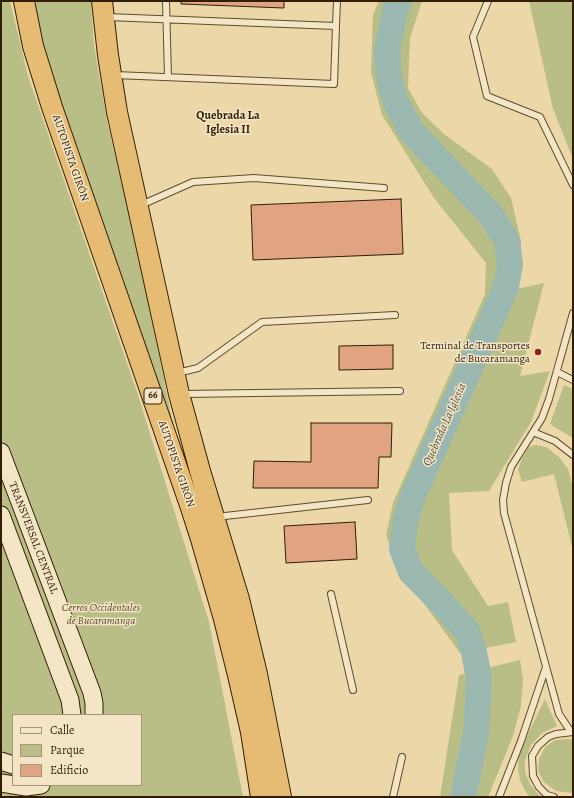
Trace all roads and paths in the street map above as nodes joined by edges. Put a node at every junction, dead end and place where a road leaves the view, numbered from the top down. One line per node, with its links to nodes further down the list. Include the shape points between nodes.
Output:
1 (24, 1): 41 (highway, AUTOPISTA GIRÓN / 66, via 52,107 201,539 238,675)
2 (166, 1): 6 (lane)
3 (337, 1): 7 (lane)
4 (488, 1): 10 (lane, via 473,37 487,96 540,117)
5 (103, 9): 6 (lane); 8 (highway, AUTOPISTA GIRÓN / 66)
6 (166, 19): 7 (lane); 9 (lane)
7 (336, 26): 9 (lane, via 334,84)
8 (111, 75): 9 (lane); 12 (highway, AUTOPISTA GIRÓN / 66)
9 (168, 77)
10 (573, 185)
11 (384, 188): 12 (lane, via 254,178 193,182)
12 (138, 206): 17 (highway, AUTOPISTA GIRÓN / 66)
13 (573, 313): 15 (lane)
14 (395, 315): 17 (lane, via 262,322 198,368)
15 (571, 327): 16 (lane)
16 (557, 372): 18 (lane); 21 (lane, via 542,418)
17 (175, 373): 20 (highway, AUTOPISTA GIRÓN / 66)
18 (573, 380)
19 (400, 391): 20 (lane)
20 (179, 394): 26 (highway, AUTOPISTA GIRÓN / 66)
21 (533, 432): 23 (lane, via 555,440); 28 (lane, via 511,467 503,500 504,513)
22 (1, 452): 31 (main road, TRANSVERSAL CENTRAL, via 92,693)
23 (573, 455)
24 (368, 500): 26 (lane)
25 (1, 515): 30 (main road, TRANSVERSAL CENTRAL, via 70,700)
26 (214, 517): 42 (highway, AUTOPISTA GIRÓN / 66, via 258,674)
27 (331, 594): 29 (lane)
28 (546, 667): 32 (lane, via 559,714); 40 (lane)
29 (353, 690)
30 (72, 714)
31 (94, 714)
32 (572, 732): 44 (lane, via 548,737 532,756 533,776 539,787)
33 (402, 756): 43 (lane)
34 (1, 761): 35 (main road)
35 (12, 765)
36 (1, 783): 37 (main road)
37 (12, 785)
38 (20, 786): 39 (main road)
39 (34, 786)
40 (500, 796)
41 (261, 797)
42 (281, 797)
43 (393, 797)
44 (554, 797)

